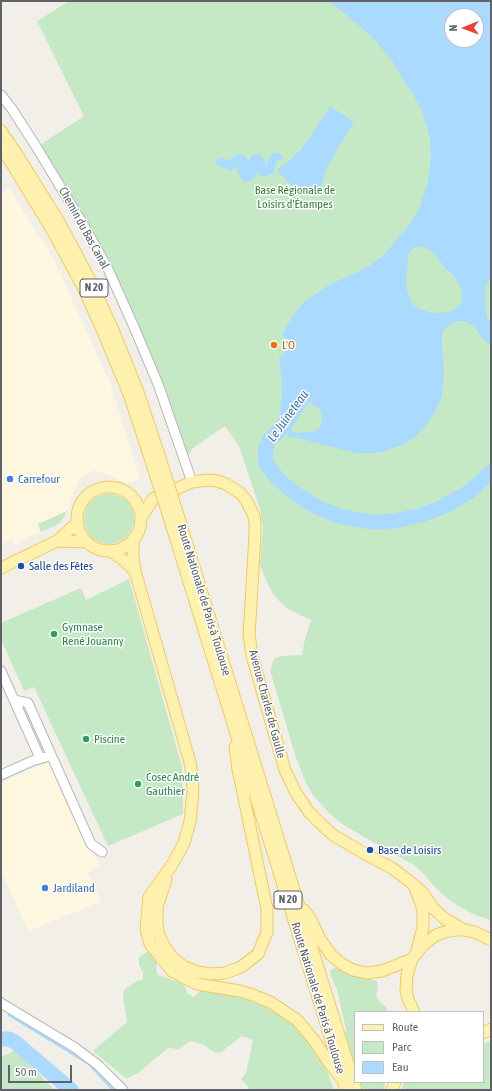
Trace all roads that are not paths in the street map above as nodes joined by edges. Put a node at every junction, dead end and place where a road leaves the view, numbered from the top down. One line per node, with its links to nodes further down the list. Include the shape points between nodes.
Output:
1 (1, 96): 5 (street, Chemin du Bas Canal, via 12,108 49,167 108,269 158,384)
2 (1, 131): 4 (main road, Route Nationale de Paris à Toulouse / N 20, via 59,222 89,278 135,385)
3 (1, 147): 4 (main road, Route Nationale de Paris à Toulouse / N 20, via 52,230 84,289)
4 (156, 460): 8 (main road, Route Nationale de Paris à Toulouse / N 20, bridge)
5 (192, 482): 7 (main road, Avenue Charles de Gaulle); 25 (main road, Avenue Charles de Gaulle, via 217,481 234,488 246,500 254,516 249,633 252,656 285,770 296,793 309,812 333,835)
6 (132, 497): 7 (main road, Avenue Charles de Gaulle); 9 (main road, via 139,508); 10 (main road, via 125,491 113,488 95,490 81,504)
7 (153, 499): 9 (main road)
8 (173, 515): 19 (main road, Route Nationale de Paris à Toulouse / N 20); 26 (main road, Route Nationale de Paris à Toulouse / N 20)
9 (141, 518): 12 (main road)
10 (77, 523): 11 (main road); 13 (main road, via 80,533)
11 (57, 541): 13 (main road); 15 (main road)
12 (133, 541): 14 (main road, via 124,548); 16 (main road)
13 (87, 542): 14 (main road, via 97,549)
14 (111, 551): 16 (main road)
15 (1, 568)
16 (135, 571): 24 (main road, via 192,776 190,822 184,843)
17 (1, 671): 18 (street)
18 (14, 700): 20 (street); 21 (street, via 28,703)
19 (232, 721): 24 (main road, via 238,769 267,909 267,932 258,954 241,967 225,973 212,974 197,972 173,958 158,933 157,921 157,907); 32 (main road, Route Nationale de Paris à Toulouse / N 20)
20 (40, 758): 21 (street); 22 (street)
21 (53, 759): 23 (street, via 91,844)
22 (1, 775)
23 (102, 852)
24 (172, 864): 32 (main road, via 149,897 146,929 150,944 160,957 172,971 197,984 240,991 270,1002 297,1020)
25 (409, 880): 27 (main road, Avenue Charles de Gaulle, via 445,919); 29 (main road, Avenue Charles de Gaulle, via 423,910 423,928)
26 (298, 902): 29 (main road, via 331,955 354,970 366,973 382,971); 35 (main road, Route Nationale de Paris à Toulouse / N 20)
27 (464, 930): 28 (main road); 29 (main road, via 436,935)
28 (491, 940)
29 (414, 955): 31 (main road, Avenue Charles de Gaulle, via 407,975 406,991)
30 (3, 1006): 33 (street, via 74,1047 98,1065)
31 (414, 1011)
32 (342, 1079): 34 (main road, Route Nationale de Paris à Toulouse / N 20)
33 (123, 1090)
34 (346, 1090)
35 (356, 1090)

